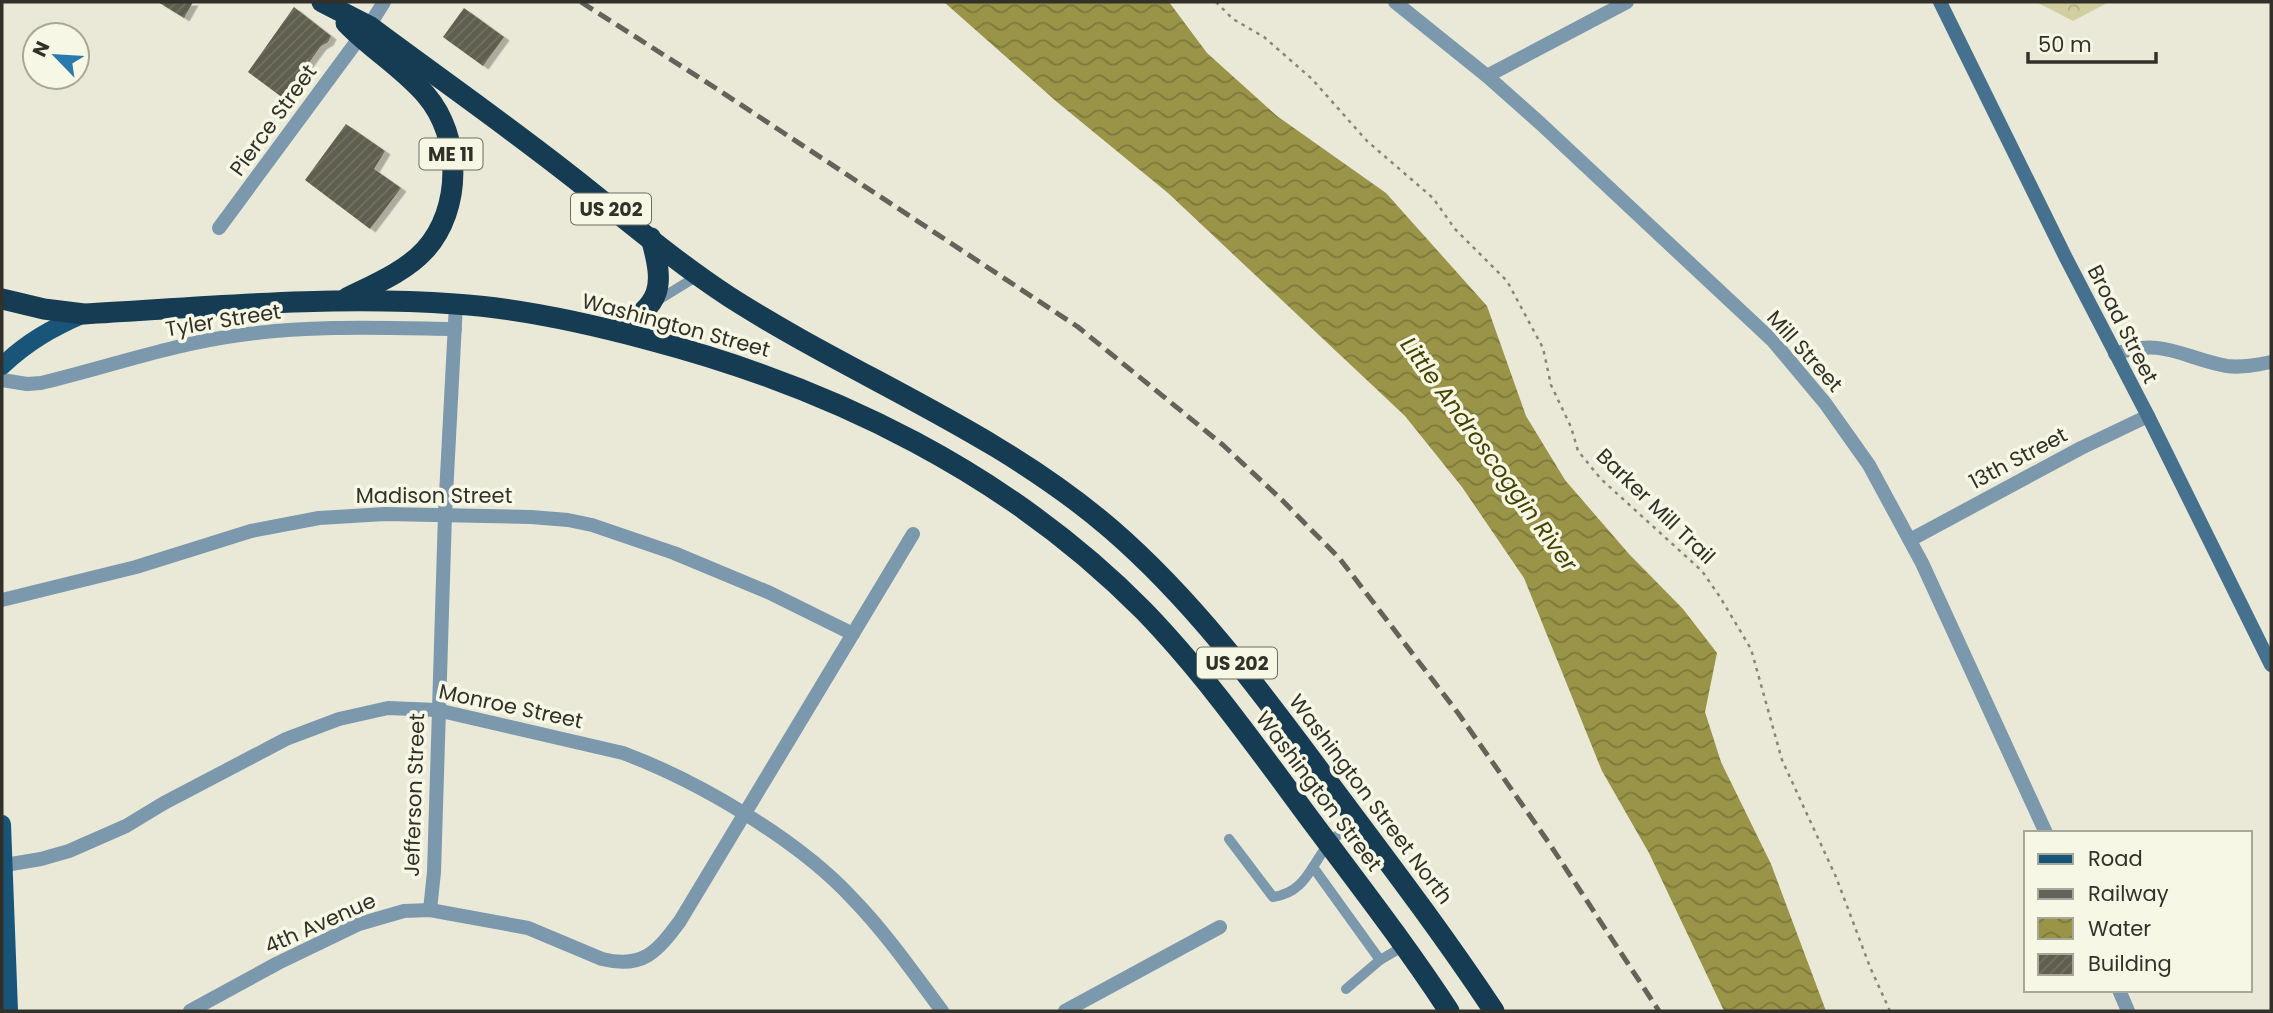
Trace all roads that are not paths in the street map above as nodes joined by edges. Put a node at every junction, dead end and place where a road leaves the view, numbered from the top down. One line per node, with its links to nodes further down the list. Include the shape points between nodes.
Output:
1 (384, 2): 6 (street, Pierce Street)
2 (1395, 2): 7 (street, Mill Street)
3 (1627, 2): 7 (street)
4 (1940, 2): 18 (street, Broad Street)
5 (326, 4): 6 (highway, ME 11)
6 (364, 32): 8 (street, Pierce Street); 9 (highway, Washington Street / US 202, via 570,175); 12 (highway, ME 11, via 439,113 448,134 452,187 445,217 424,250 390,276)
7 (1487, 76): 26 (street, Mill Street, via 1773,341 1839,421)
8 (219, 228)
9 (651, 239): 10 (highway, Washington Street / US 202); 14 (highway, via 659,274)
10 (699, 275): 14 (lane); 22 (highway, Washington Street / US 202, via 781,328)
11 (2, 299): 15 (highway, Washington Street / US 202)
12 (345, 299): 13 (highway, Washington Street / US 202); 15 (highway, Washington Street / US 202)
13 (456, 304): 16 (street, Jefferson Street); 17 (highway, Washington Street / US 202)
14 (652, 304): 17 (highway)
15 (83, 314): 20 (main road, via 45,331)
16 (455, 329): 21 (street, Tyler Street, via 328,327 240,335 41,383); 24 (street, Jefferson Street)
17 (617, 331): 36 (highway, Washington Street / US 202, via 710,355 800,387 888,428 1002,494 1085,557 1143,611 1237,721)
18 (2115, 354): 19 (street, via 2156,346 2231,366); 23 (street, Broad Street)
19 (2271, 362)
20 (2, 366)
21 (2, 380)
22 (903, 395): 32 (highway, Washington Street North / US 202, via 1028,466 1089,511 1154,569 1253,682)
23 (2148, 416): 26 (street, 13th Street); 29 (street, Broad Street)
24 (445, 514): 27 (street, Madison Street, via 358,515 273,525 136,567); 28 (street, Madison Street, via 568,520 617,533 704,564); 30 (street, Jefferson Street)
25 (913, 534): 28 (street)
26 (1910, 540): 34 (street, Mill Street)
27 (2, 600)
28 (853, 634): 31 (street)
29 (2271, 665)
30 (438, 710): 31 (street, Monroe Street, via 623,753 673,774); 37 (street, Monroe Street, via 388,708 323,724 259,753 125,827 69,851); 39 (street, Jefferson Street)
31 (744, 815): 39 (street, 4th Avenue, via 668,937 657,950 636,961 602,960 528,928); 47 (street, Monroe Street, via 800,851 851,896)
32 (1357, 820): 36 (lane); 50 (highway, Washington Street North / US 202)
33 (2, 824): 37 (main road)
34 (2045, 831)
35 (1228, 839): 38 (lane, via 1273,897 1287,895)
36 (1329, 844): 38 (lane); 41 (highway, Washington Street / US 202)
37 (5, 865): 45 (main road)
38 (1313, 867): 42 (lane)
39 (430, 910): 46 (street, 4th Avenue, via 404,911 359,924)
40 (1220, 927): 48 (street)
41 (1404, 946): 42 (lane); 49 (highway, Washington Street / US 202)
42 (1380, 960): 43 (lane)
43 (1346, 989)
44 (2120, 992): 51 (street)
45 (9, 1011)
46 (190, 1011)
47 (942, 1011)
48 (1065, 1011)
49 (1449, 1011)
50 (1494, 1011)
51 (2128, 1011)

